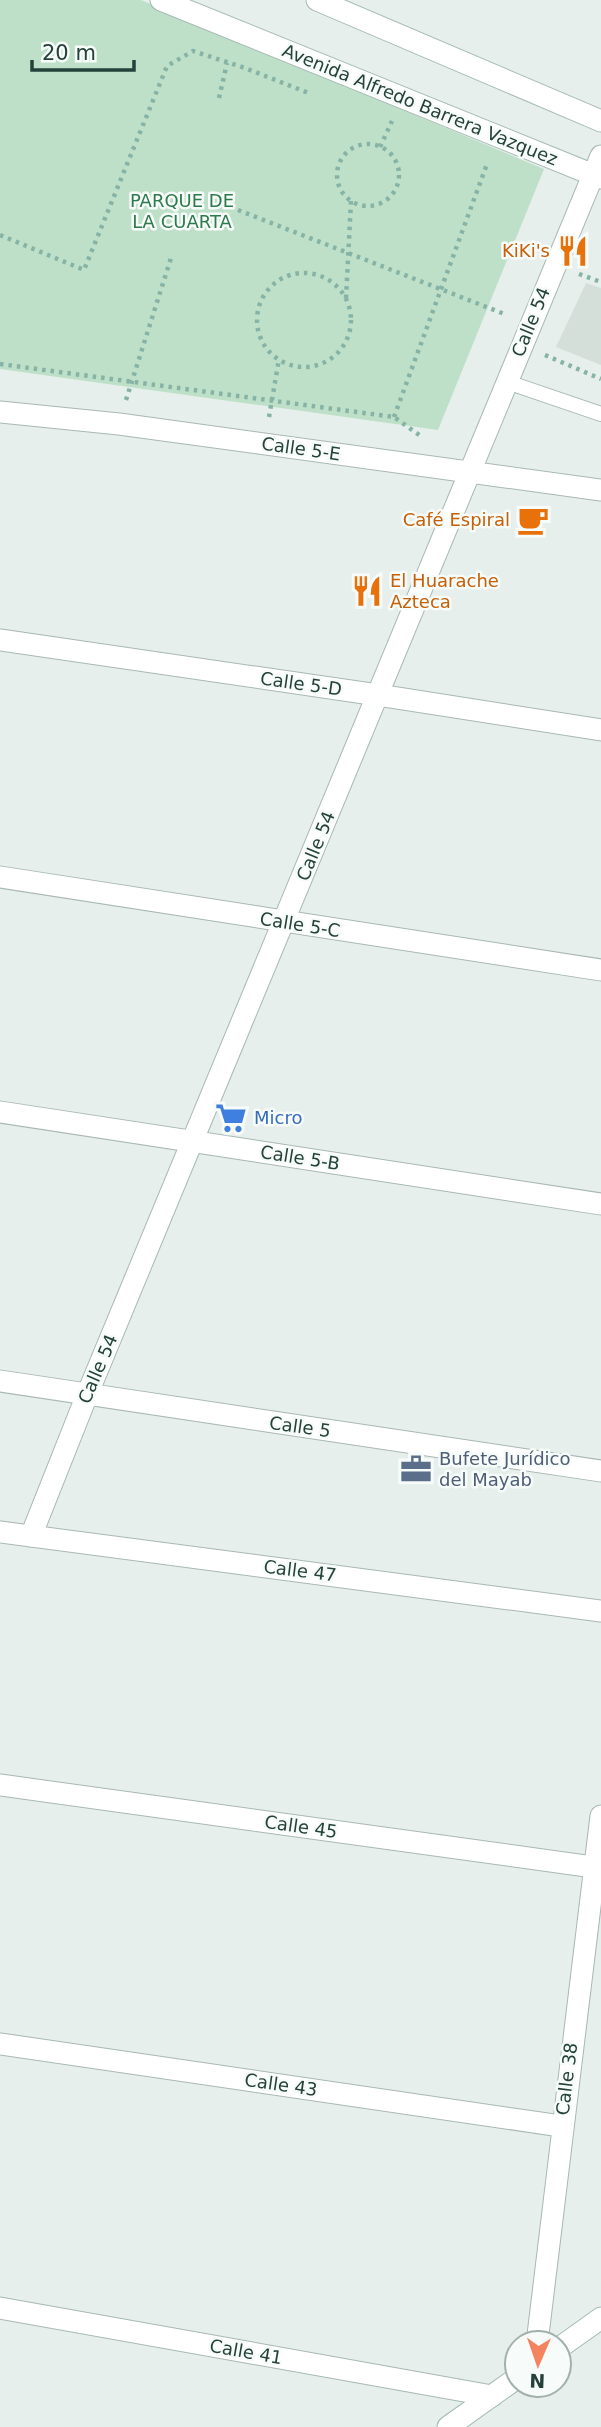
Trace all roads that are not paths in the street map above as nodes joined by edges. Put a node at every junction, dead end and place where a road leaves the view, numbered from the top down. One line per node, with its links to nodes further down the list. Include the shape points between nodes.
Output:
1 (162, 0): 4 (street, Avenida Alfredo Barrera Vazquez)
2 (317, 0): 3 (street)
3 (601, 121)
4 (598, 170): 5 (street, Calle 54)
5 (507, 382): 7 (lane); 8 (street, Calle 54)
6 (0, 412): 8 (street, Calle 5-E)
7 (601, 414)
8 (471, 472): 9 (street, Calle 5-E); 11 (street, Calle 54)
9 (601, 490)
10 (0, 640): 11 (street, Calle 5-D)
11 (378, 695): 12 (street, Calle 5-D); 14 (street, Calle 54)
12 (601, 730)
13 (0, 877): 14 (street, Calle 5-C)
14 (284, 923): 15 (street, Calle 5-C); 17 (street, Calle 54)
15 (601, 970)
16 (0, 1112): 17 (street, Calle 5-B)
17 (193, 1142): 18 (street, Calle 5-B); 20 (street, Calle 54)
18 (601, 1204)
19 (0, 1381): 20 (street, Calle 5)
20 (87, 1395): 21 (street, Calle 5); 23 (street, Calle 54)
21 (601, 1471)
22 (0, 1532): 23 (street, Calle 47)
23 (31, 1536): 24 (street, Calle 47)
24 (601, 1611)
25 (0, 1785): 27 (street, Calle 45)
26 (601, 1815): 27 (street, Calle 38)
27 (597, 1868): 29 (street, Calle 38)
28 (0, 2044): 29 (street, Calle 43)
29 (561, 2126): 32 (street, Calle 38)
30 (0, 2308): 35 (street, Calle 41)
31 (601, 2318): 33 (street)
32 (539, 2329)
33 (573, 2338)
34 (503, 2388): 35 (street)
35 (492, 2396): 36 (street)
36 (448, 2427)

